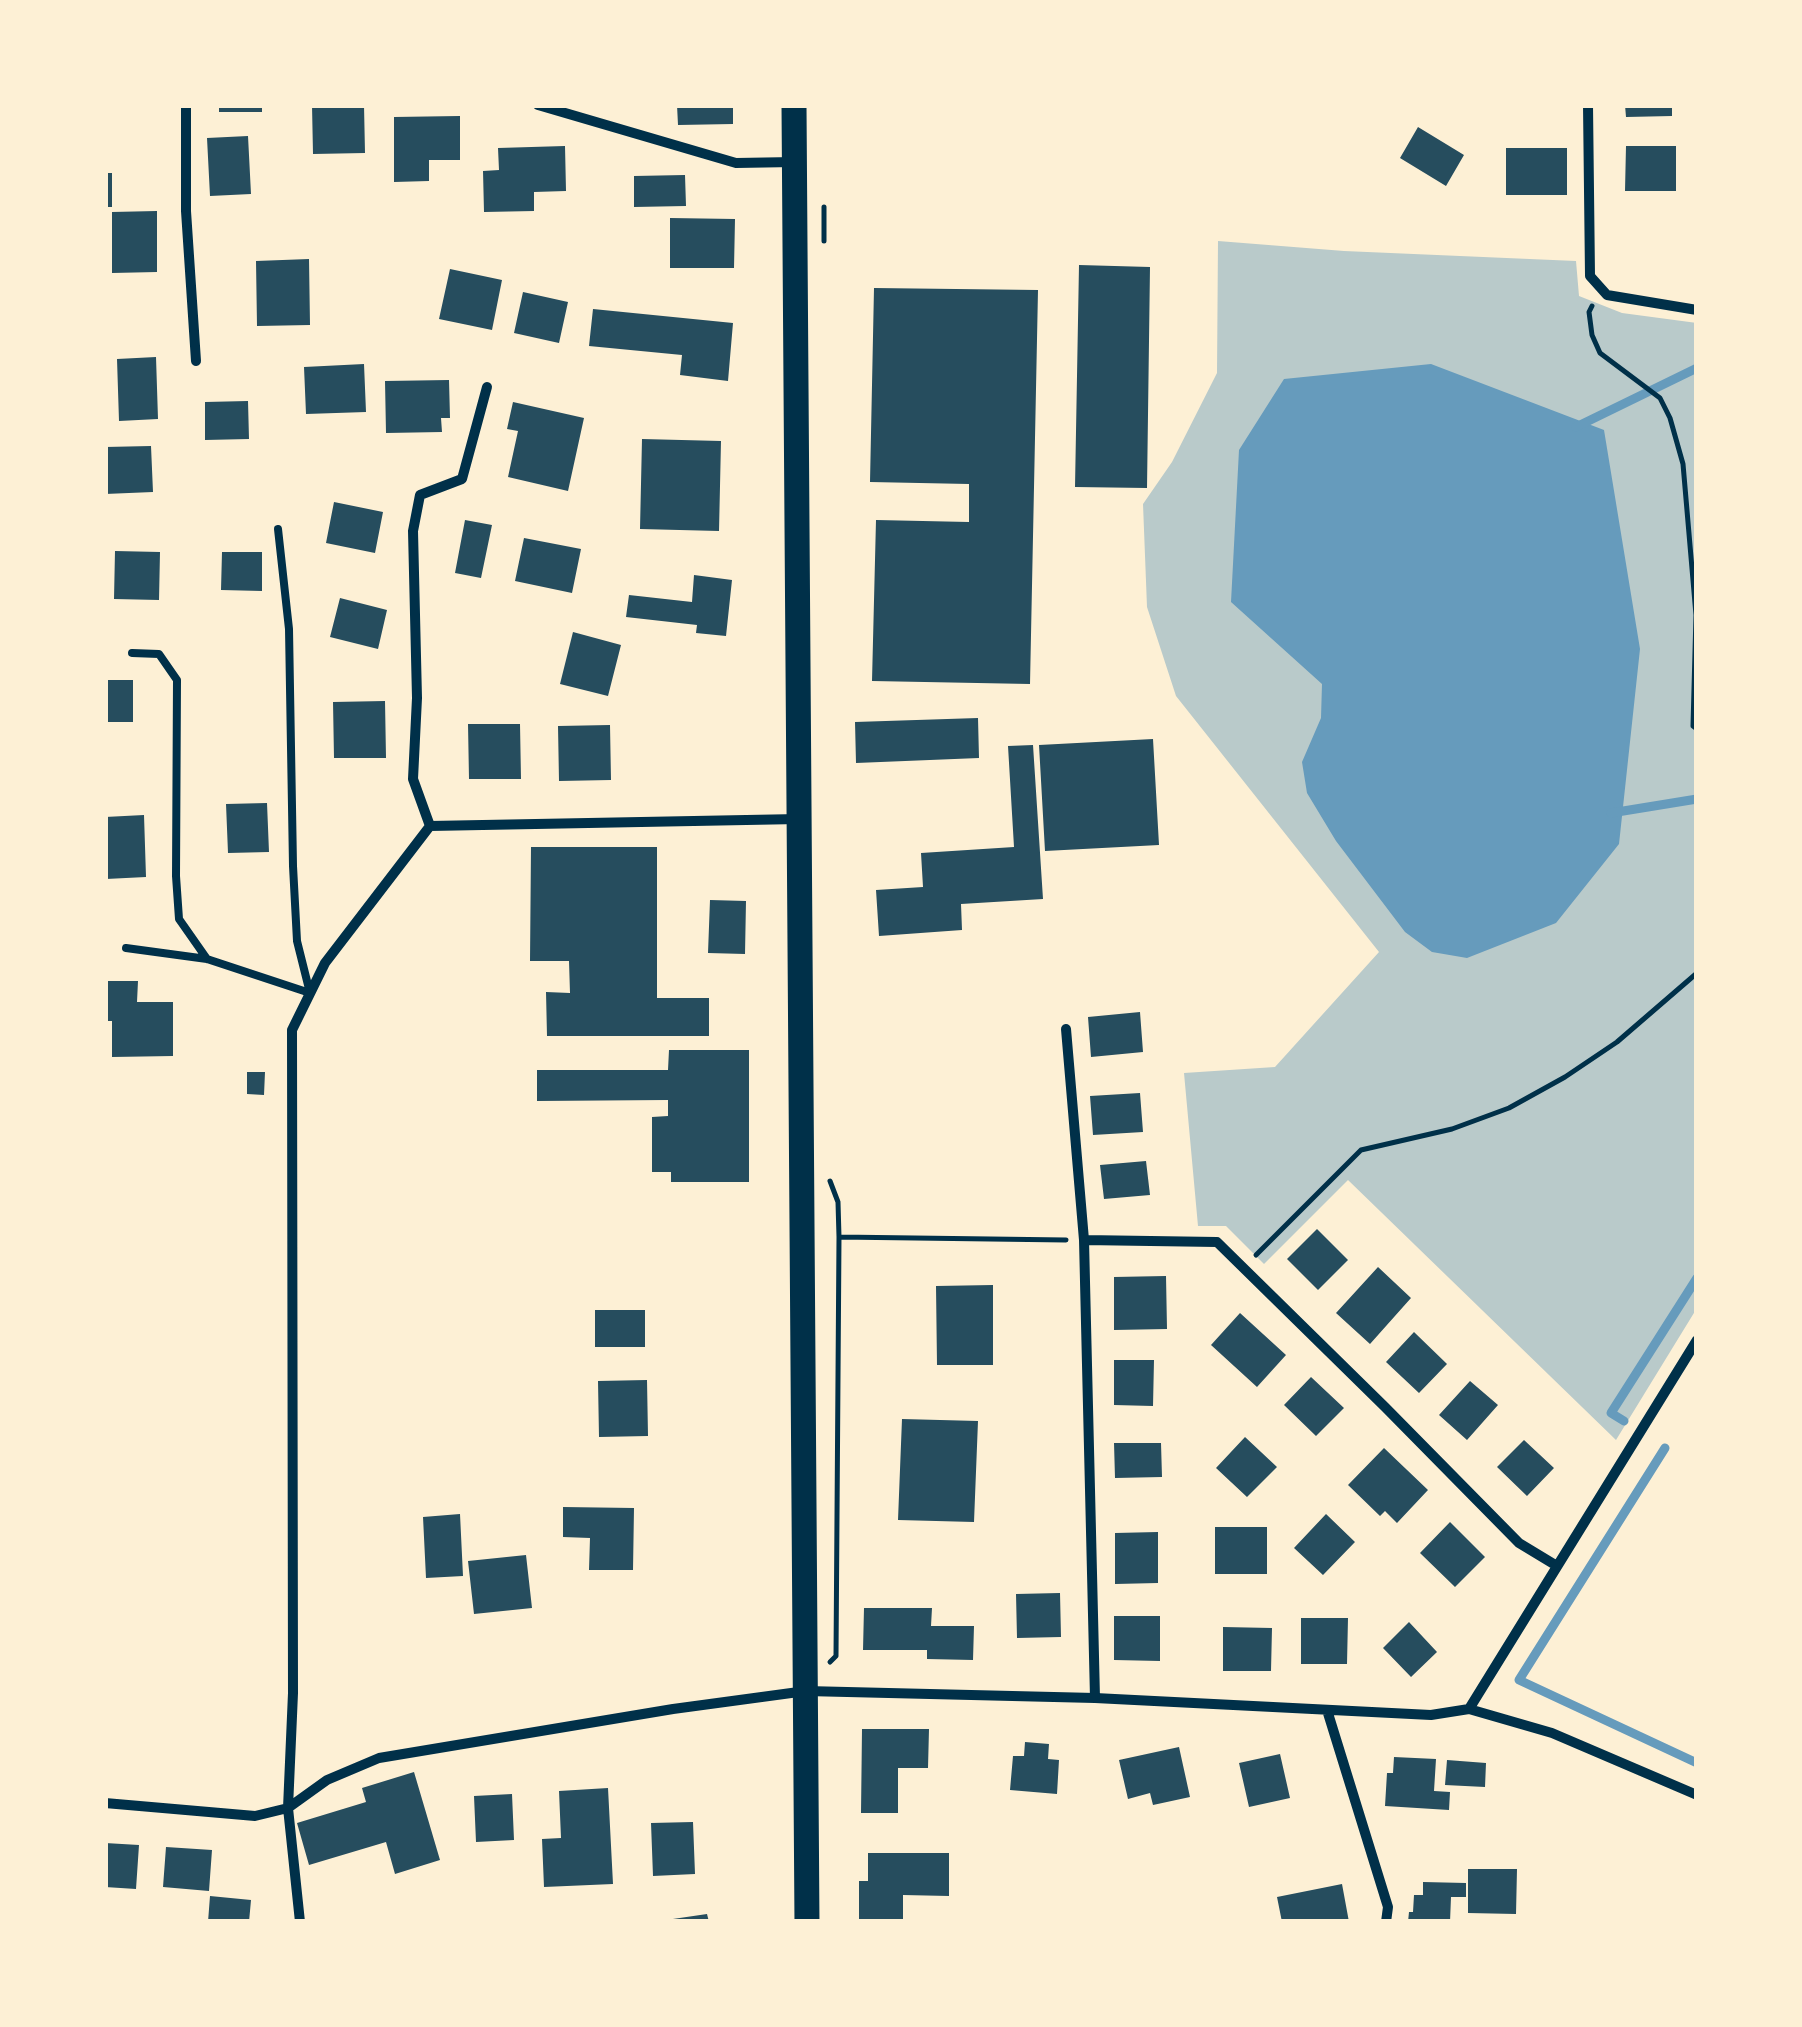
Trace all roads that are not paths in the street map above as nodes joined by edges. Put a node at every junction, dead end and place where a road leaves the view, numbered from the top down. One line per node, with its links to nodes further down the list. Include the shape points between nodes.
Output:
1 (186, 105): 7 (street)
2 (538, 105): 5 (street, via 736,163)
3 (794, 105): 5 (main road)
4 (1588, 105): 6 (street, via 1590,276 1607,295)
5 (795, 162): 11 (main road)
6 (1697, 310)
7 (196, 361)
8 (487, 387): 12 (street, via 462,479 420,495 413,532 413,779)
9 (278, 529): 15 (lane, via 289,628 297,941)
10 (132, 654): 14 (lane, via 159,654 177,680 178,919)
11 (800, 819): 12 (street); 20 (main road)
12 (430, 826): 15 (street)
13 (126, 948): 14 (lane)
14 (207, 958): 15 (lane)
15 (310, 993): 26 (street, via 292,1030)
16 (1066, 1028): 17 (street)
17 (1084, 1240): 19 (street, via 1218,1242 1518,1542); 21 (street)
18 (1697, 1340): 19 (street)
19 (1557, 1566): 22 (street)
20 (806, 1691): 21 (street); 26 (street, via 380,1758 328,1780); 28 (main road)
21 (1095, 1698): 23 (street)
22 (1469, 1709): 23 (street, via 1430,1715); 24 (street, via 1552,1734)
23 (1328, 1710): 29 (street, via 1388,1906)
24 (1697, 1795)
25 (105, 1802): 26 (street, via 255,1816)
26 (288, 1808): 27 (street)
27 (300, 1922)
28 (807, 1922)
29 (1386, 1922)

